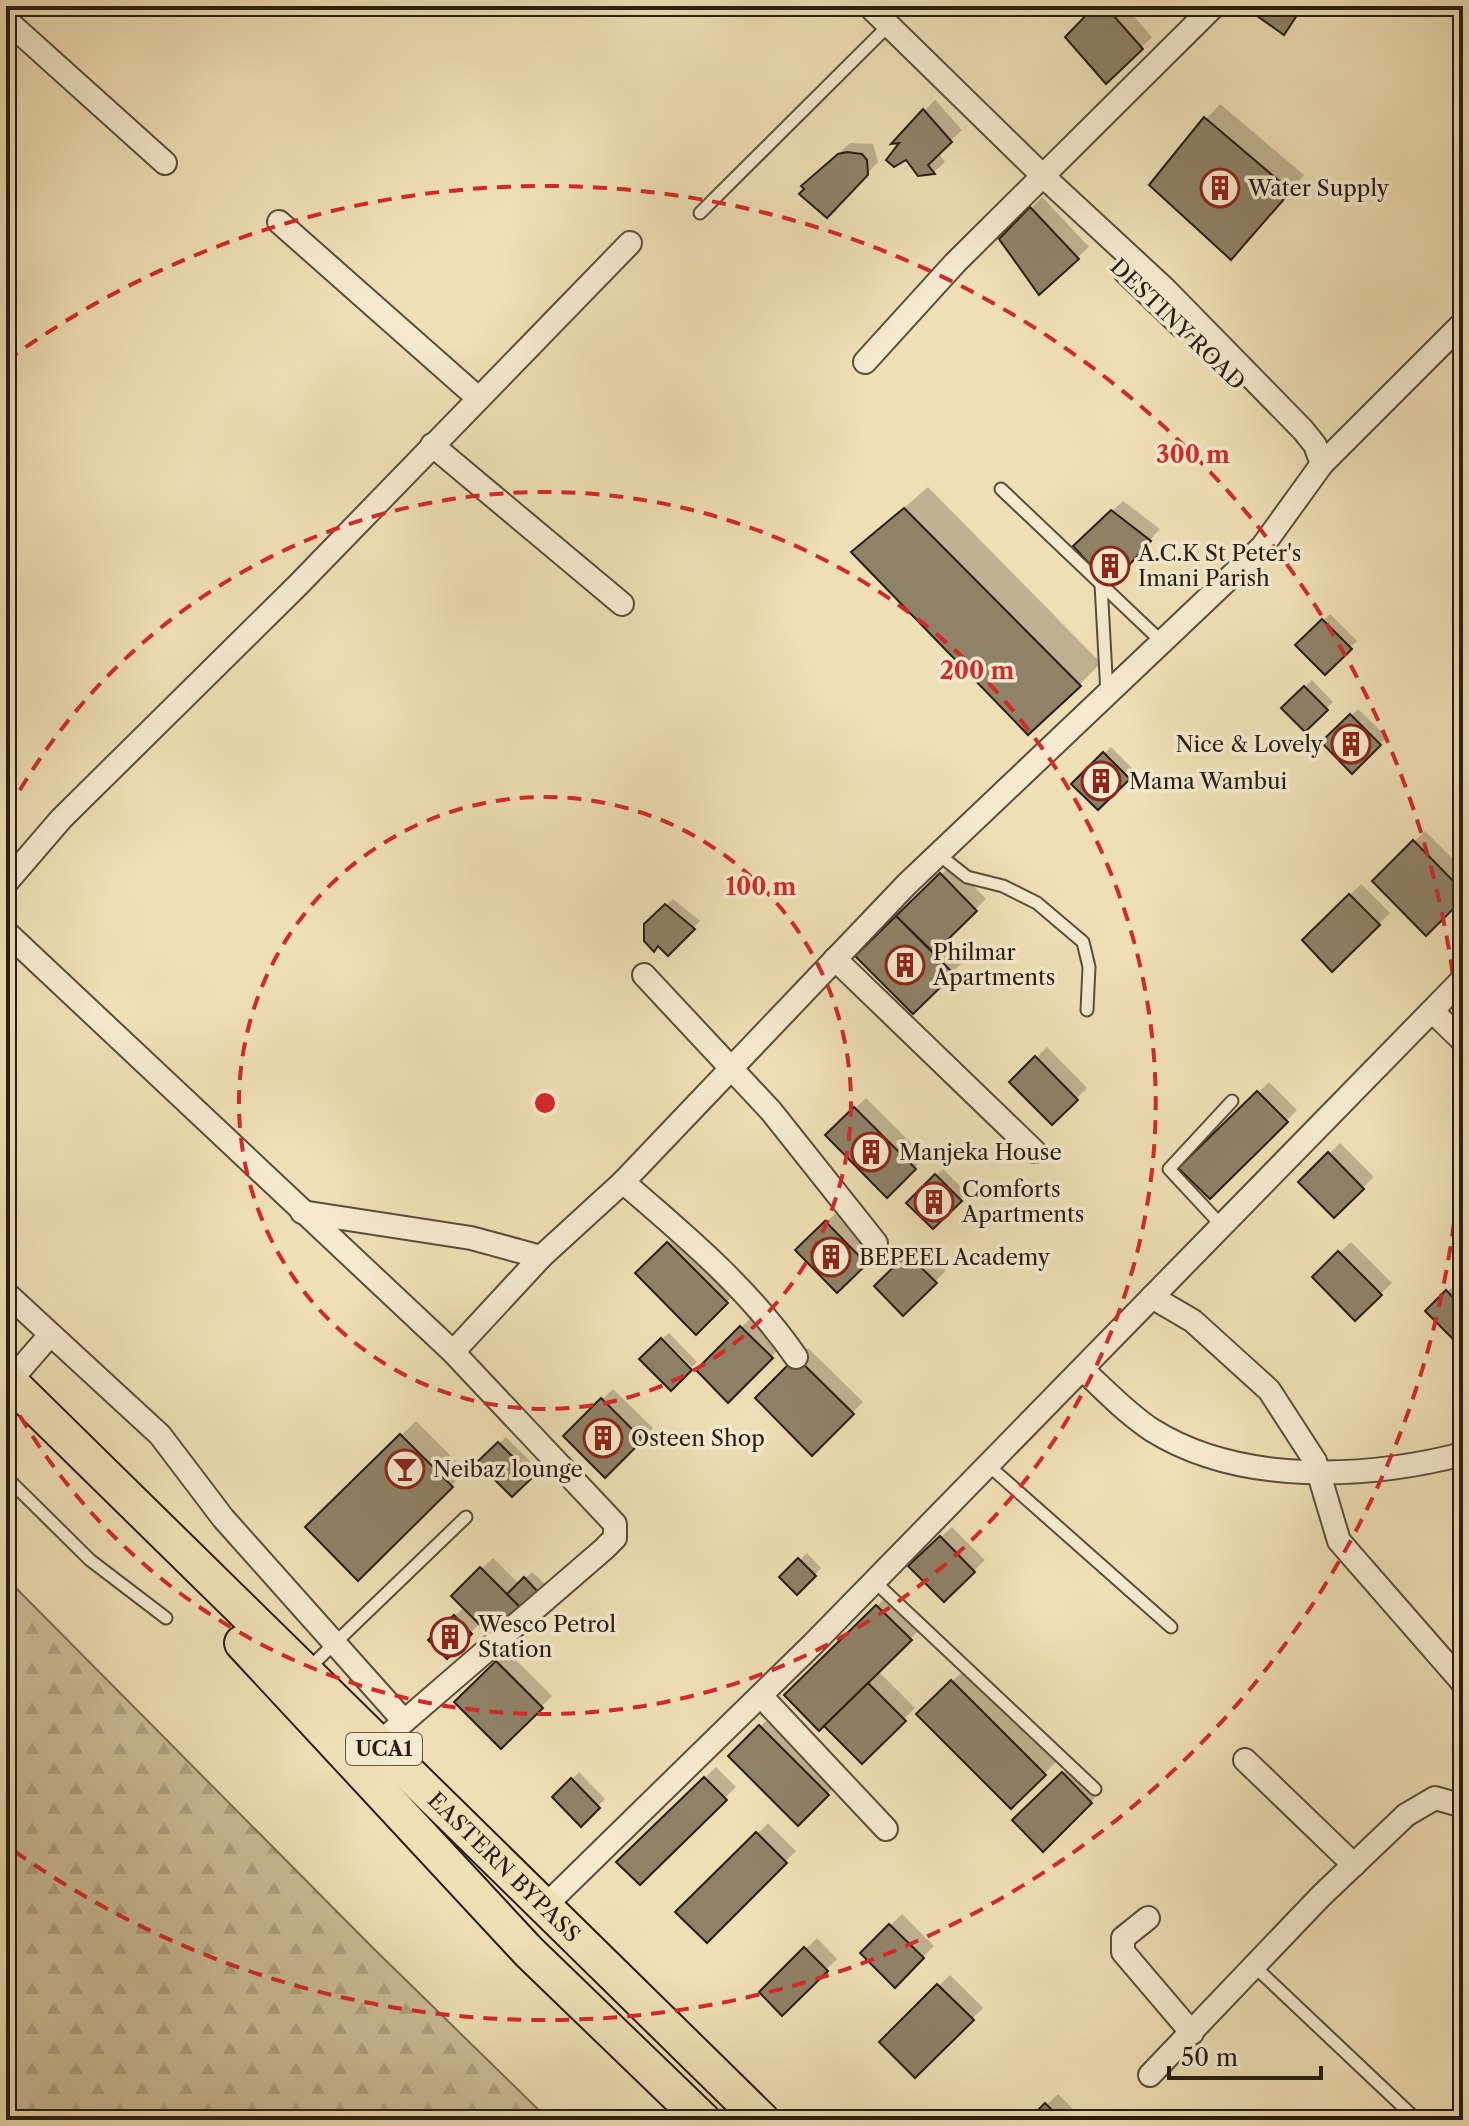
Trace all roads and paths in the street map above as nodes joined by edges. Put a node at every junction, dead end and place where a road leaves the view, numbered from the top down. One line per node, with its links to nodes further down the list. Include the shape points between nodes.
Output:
1 (869, 6): 4 (street)
2 (1214, 6): 6 (street)
3 (6, 20): 5 (street)
4 (889, 25): 6 (street); 7 (lane)
5 (165, 163)
6 (1039, 180): 11 (street); 14 (street, via 1164,288 1303,430)
7 (700, 213)
8 (279, 222): 12 (street)
9 (630, 243): 12 (street)
10 (1463, 323): 14 (street)
11 (865, 362)
12 (478, 398): 13 (street)
13 (432, 445): 17 (street); 21 (street, via 61,819)
14 (1322, 464): 18 (street, via 1262,547)
15 (1001, 489): 16 (lane)
16 (1101, 584): 18 (lane); 19 (lane)
17 (622, 604)
18 (1162, 642): 19 (street)
19 (1107, 694): 20 (street)
20 (938, 854): 23 (street); 26 (lane, via 967,877 1003,886 1037,903 1083,942 1089,967)
21 (6, 883)
22 (6, 932): 33 (street)
23 (835, 959): 29 (street); 31 (street)
24 (644, 975): 29 (street)
25 (1463, 979): 27 (street)
26 (1087, 1010)
27 (1432, 1011): 28 (street); 34 (street)
28 (1463, 1041)
29 (730, 1067): 32 (street); 35 (street)
30 (1232, 1101): 34 (lane, via 1169,1169)
31 (1034, 1151)
32 (623, 1182): 36 (street); 41 (street, via 734,1279)
33 (302, 1212): 36 (street, via 457,1235); 40 (street)
34 (1222, 1226): 38 (street)
35 (876, 1243)
36 (541, 1257): 40 (street)
37 (6, 1293): 39 (street)
38 (1152, 1297): 42 (street); 46 (street, via 1193,1321 1269,1390)
39 (50, 1335): 43 (street); 52 (street, via 160,1435 223,1518)
40 (453, 1352): 56 (street, via 608,1513 615,1538)
41 (796, 1357)
42 (1082, 1369): 45 (street); 46 (street, via 1138,1421 1177,1442 1232,1461)
43 (7, 1389): 53 (main road, EASTERN BYPASS / UCA1); 68 (main road, EASTERN BYPASS / UCA1, via 529,1952)
44 (1463, 1454): 46 (street, via 1358,1473)
45 (988, 1465): 49 (street); 51 (lane)
46 (1319, 1474): 54 (street, via 1339,1541)
47 (6, 1477): 50 (lane, via 90,1560)
48 (466, 1517): 52 (lane)
49 (875, 1582): 55 (street); 59 (lane)
50 (166, 1618)
51 (1171, 1627)
52 (336, 1643): 53 (lane); 56 (street)
53 (305, 1672): 57 (main road, EASTERN BYPASS / UCA1)
54 (1463, 1683)
55 (761, 1696): 61 (street); 63 (street)
56 (404, 1721): 57 (street)
57 (378, 1744): 63 (main road, EASTERN BYPASS / UCA1)
58 (1245, 1760): 62 (street)
59 (1095, 1789)
60 (1463, 1806): 62 (street, via 1445,1799 1424,1804)
61 (886, 1829)
62 (1354, 1865): 65 (street)
63 (544, 1907): 69 (main road, EASTERN BYPASS / UCA1)
64 (1148, 1918): 66 (street, via 1123,1938 1123,1952)
65 (1255, 1967): 66 (street); 70 (lane)
66 (1192, 2033): 67 (street)
67 (1150, 2075)
68 (703, 2120)
69 (762, 2120)
70 (1417, 2120)

